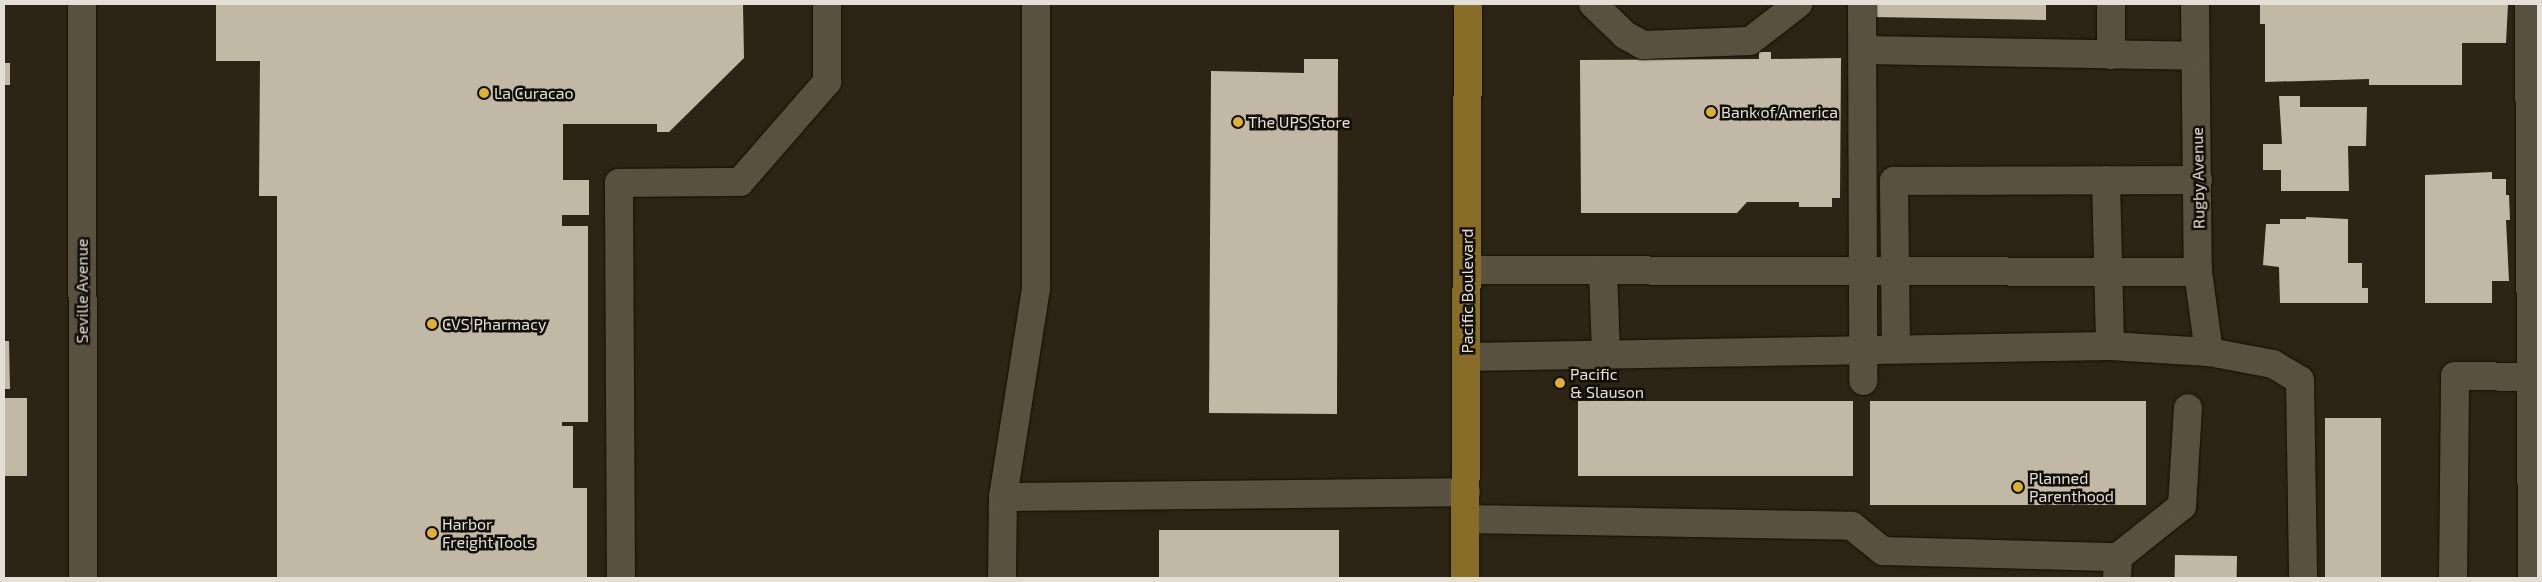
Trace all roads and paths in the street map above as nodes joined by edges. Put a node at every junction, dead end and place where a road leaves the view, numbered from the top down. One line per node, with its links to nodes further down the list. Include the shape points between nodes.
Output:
1 (82, 4): 36 (street, Seville Avenue)
2 (827, 4): 37 (street, via 827,82 740,182 618,183)
3 (1036, 4): 32 (street, via 1036,288)
4 (1468, 4): 16 (main road, Pacific Boulevard)
5 (1593, 4): 6 (street, via 1633,41 1652,44 1750,41)
6 (1798, 4)
7 (1862, 4): 11 (street)
8 (2111, 4): 12 (street)
9 (2195, 4): 13 (street, Rugby Avenue)
10 (2529, 4): 28 (street)
11 (1863, 50): 12 (street); 18 (street)
12 (2111, 55): 13 (street)
13 (2195, 56): 15 (street, Rugby Avenue)
14 (2106, 180): 15 (street); 19 (street, via 1894,181); 20 (street)
15 (2198, 180): 21 (street, Rugby Avenue)
16 (1467, 270): 17 (street); 27 (main road, Pacific Boulevard)
17 (1603, 271): 18 (street); 26 (street)
18 (1863, 271): 19 (street); 24 (street)
19 (1894, 272): 20 (street); 23 (street)
20 (2108, 272): 21 (street); 22 (street)
21 (2198, 272): 25 (street, Rugby Avenue)
22 (2110, 346): 23 (street); 25 (street)
23 (1896, 349): 24 (street)
24 (1863, 350): 26 (street); 29 (street)
25 (2209, 352): 40 (street, via 2273,364 2300,380)
26 (1606, 354): 27 (street)
27 (1466, 357): 31 (main road, Pacific Boulevard)
28 (2535, 377): 33 (street); 41 (street, via 2455,376)
29 (1863, 381)
30 (2188, 408): 35 (street, via 2182,506)
31 (1466, 492): 32 (street); 34 (main road, Pacific Boulevard)
32 (1004, 497): 38 (street)
33 (2536, 502): 42 (street)
34 (1466, 519): 35 (street, via 1852,526 1883,551); 39 (main road, Pacific Boulevard)
35 (2118, 567)
36 (83, 578)
37 (621, 578)
38 (1002, 578)
39 (1465, 578)
40 (2303, 578)
41 (2453, 578)
42 (2532, 578)

